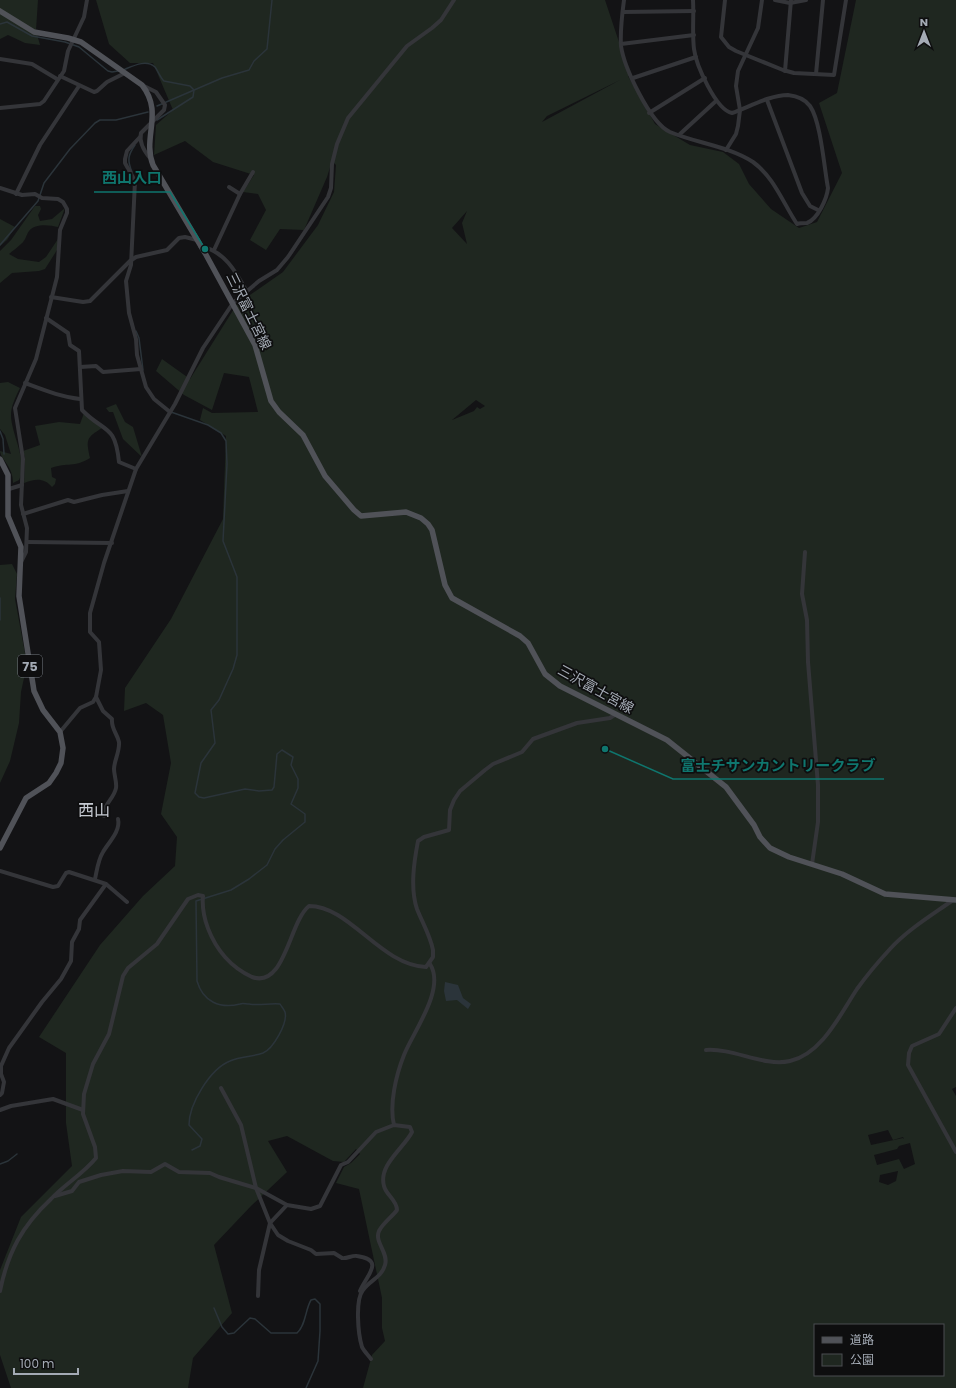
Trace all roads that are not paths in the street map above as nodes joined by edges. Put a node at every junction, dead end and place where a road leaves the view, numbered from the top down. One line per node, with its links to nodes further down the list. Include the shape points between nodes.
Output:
1 (87, 0): 16 (street, via 84,17)
2 (454, 0): 48 (street, via 441,20 407,46 348,118 337,144 328,197 277,270)
3 (624, 0): 14 (street)
4 (693, 0): 13 (street)
5 (724, 0): 18 (street, via 721,37 728,47)
6 (762, 0): 18 (street, via 758,28)
7 (775, 0): 11 (street)
8 (806, 0): 11 (street)
9 (823, 0): 23 (street)
10 (846, 0): 23 (street, via 834,75)
11 (791, 2): 21 (street)
12 (0, 11): 16 (main road, via 34,32)
13 (694, 11): 14 (street); 15 (street)
14 (623, 12): 17 (street)
15 (694, 35): 17 (street); 19 (street)
16 (72, 42): 22 (main road, via 81,42); 24 (street, via 66,54 64,71)
17 (622, 44): 25 (street, via 624,58)
18 (746, 54): 21 (street); 32 (street, via 736,86)
19 (696, 57): 25 (street); 26 (street)
20 (0, 59): 24 (street, via 32,64)
21 (785, 70): 23 (street)
22 (123, 71): 27 (main road); 28 (street, via 97,91)
23 (816, 74)
24 (59, 78): 28 (street); 31 (street, via 40,104)
25 (633, 78): 33 (street)
26 (705, 78): 30 (street); 33 (street)
27 (142, 85): 34 (main road, via 152,104); 34 (street, via 151,89 165,105 164,110)
28 (79, 86): 42 (street, via 40,145)
29 (767, 100): 32 (street); 44 (street, via 802,193 810,206); 44 (street, via 788,95 796,96 803,99 816,117 828,188)
30 (716, 101): 32 (street, via 727,112); 35 (street)
31 (0, 108)
32 (740, 110): 37 (street, via 736,134)
33 (650, 113): 35 (street, via 660,126)
34 (152, 121): 36 (street, via 143,129); 38 (main road)
35 (680, 134): 37 (street)
36 (140, 137): 38 (street, via 142,147); 47 (street, via 127,151 125,159 134,181)
37 (726, 150): 44 (street, via 752,162 762,170 771,180 797,224 808,222)
38 (150, 158): 45 (main road, 三沢富士宮線)
39 (253, 172): 43 (street)
40 (229, 187): 43 (street)
41 (0, 188): 42 (street)
42 (16, 194): 49 (street, via 35,194 42,198 58,199 67,209 60,230 57,277)
43 (240, 194): 46 (street)
44 (818, 210)
45 (198, 243): 46 (street); 47 (street, via 185,237 179,238 167,250 136,257); 50 (main road, 三沢富士宮線)
46 (214, 250): 48 (street, via 238,273)
47 (130, 261): 49 (street, via 90,301); 53 (street, via 126,281 129,313)
48 (247, 292): 50 (street)
49 (51, 297): 51 (street)
50 (233, 303): 56 (street, via 203,348); 68 (main road, 三沢富士宮線, via 255,345 271,401 303,435 325,476 354,510 361,516 406,512 425,521 432,530 445,585 452,598 520,636 528,643 545,674 560,686)
51 (46, 318): 52 (street, via 68,333 70,345 79,351); 54 (street, via 36,359)
52 (80, 367): 53 (street, via 96,366 103,372); 55 (street)
53 (141, 369): 56 (street, via 150,393)
54 (25, 383): 55 (street, via 62,397); 59 (street, via 15,408 23,459)
55 (80, 399): 58 (street, via 82,410 112,433 119,462)
56 (171, 410): 58 (street)
57 (0, 459): 60 (main road, 75, via 8,474)
58 (136, 469): 61 (street)
59 (22, 485): 60 (street); 62 (street)
60 (9, 489): 66 (main road, 75, via 8,516 19,540)
61 (128, 491): 62 (street, via 74,502 68,500); 64 (street)
62 (23, 514): 63 (street)
63 (27, 542): 64 (street); 66 (street, via 25,557)
64 (112, 543): 67 (street, via 90,613 90,632 99,642 101,670)
65 (805, 552): 73 (street, via 802,594 807,620 818,785 818,822)
66 (20, 564): 69 (main road, 75, via 19,596 34,691 43,710)
67 (96, 697): 69 (street, via 93,702 80,708); 70 (street, via 103,711 112,719 111,726 119,742 114,767 116,788 106,805)
68 (616, 714): 73 (main road, 三沢富士宮線, via 667,740 726,787 770,848); 79 (street, via 610,718 577,723 539,736 522,752 493,764 454,800 448,830 418,841 414,861 414,892 433,950)
69 (60, 732): 72 (main road, via 63,748 61,763 56,773 49,783 26,798)
70 (104, 816)
71 (118, 819): 75 (street, via 109,846 103,851)
72 (0, 848)
73 (812, 864): 77 (main road, 三沢富士宮線, via 842,874 885,894)
74 (0, 871): 75 (street, via 53,887 58,886 69,872)
75 (95, 879): 76 (street)
76 (106, 884): 78 (street); 83 (street, via 80,920 79,929 72,942 70,961 61,979 9,1048 1,1066 4,1082)
77 (954, 900): 81 (street, via 891,948 864,980 840,1019 826,1036 801,1056 790,1061 778,1062 733,1052)
78 (127, 902)
79 (430, 964): 85 (street, via 419,967 404,962 334,913 323,907 309,906 302,911 285,953 273,974 265,978 256,978 236,968 219,950 204,917 203,898 198,895 188,899 157,944 128,968 123,976 109,1034 93,1064 86,1085); 86 (street, via 433,969 433,991 427,1011 400,1067 394,1099)
80 (956, 1008): 87 (street, via 939,1034 912,1046 907,1059)
81 (706, 1050)
82 (221, 1088): 88 (street, via 241,1125)
83 (0, 1095)
84 (0, 1110): 85 (street, via 53,1099)
85 (83, 1110): 89 (street, via 96,1158 75,1180)
86 (394, 1125): 90 (street, via 376,1132 348,1162 341,1165 320,1206 311,1209); 94 (street, via 410,1127 412,1132 385,1170 384,1186 397,1205 397,1210 378,1236 386,1256 385,1265 381,1274 363,1289)
87 (956, 1152)
88 (256, 1188): 89 (street, via 210,1173 179,1172 165,1164 150,1172 123,1171 97,1176 79,1182 72,1191); 90 (street); 91 (street)
89 (51, 1198): 92 (street, via 20,1235 10,1253)
90 (287, 1205): 91 (street)
91 (270, 1223): 93 (street, via 260,1270); 94 (street, via 278,1235 316,1254 334,1253 345,1258 356,1255 370,1260 373,1264 372,1270)
92 (0, 1291)
93 (258, 1296)
94 (359, 1297): 95 (street, via 360,1336 363,1348)
95 (371, 1359)

